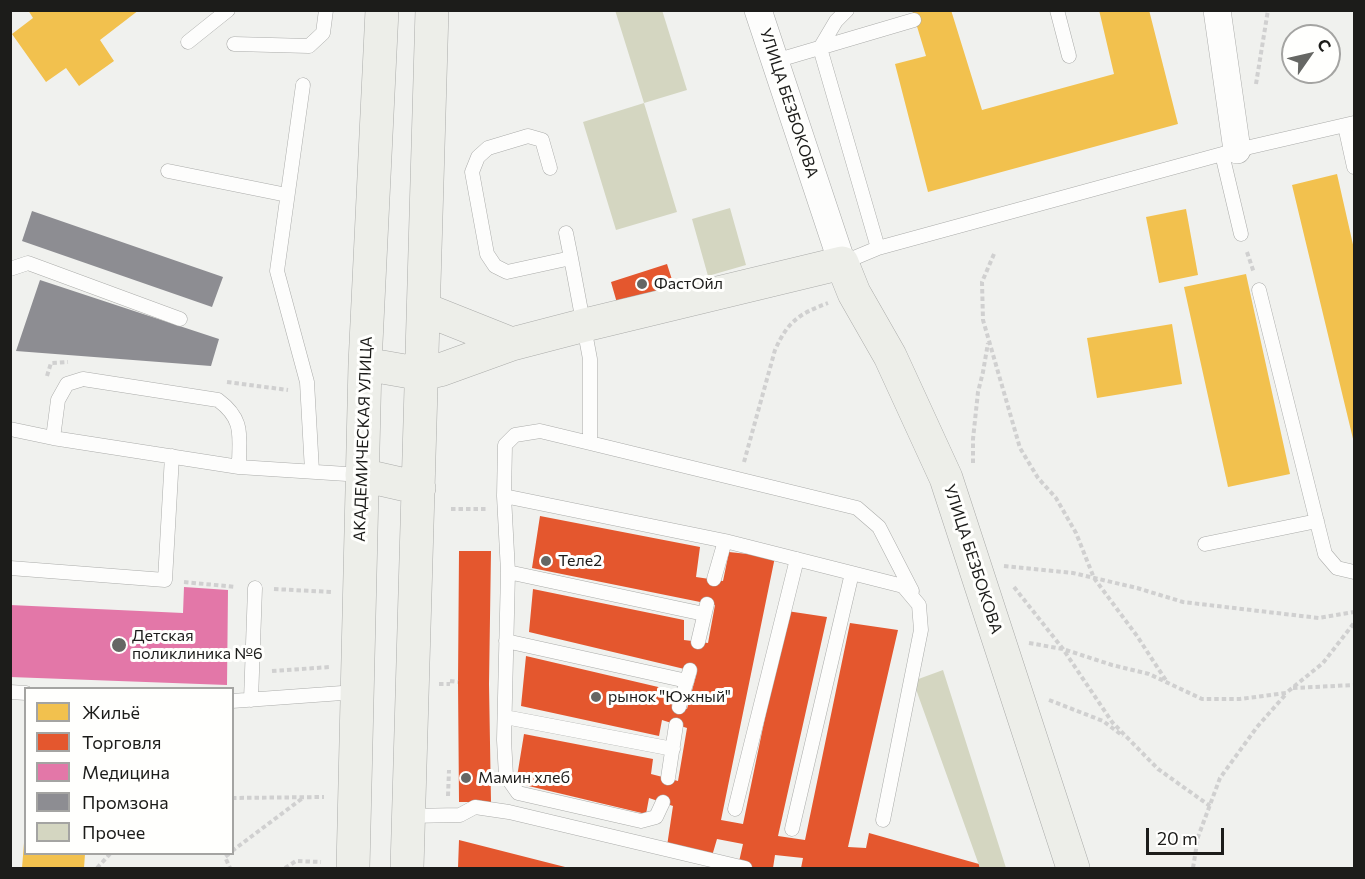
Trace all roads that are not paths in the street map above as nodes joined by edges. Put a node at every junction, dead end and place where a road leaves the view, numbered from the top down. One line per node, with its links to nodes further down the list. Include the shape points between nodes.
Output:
1 (228, 10): 10 (lane)
2 (326, 10): 11 (lane, via 323,33 309,46)
3 (382, 10): 33 (main road, АКАДЕМИЧЕСКАЯ УЛИЦА)
4 (432, 10): 29 (main road)
5 (758, 10): 14 (street, УЛИЦА БЕЗБОКОВА)
6 (847, 10): 12 (lane)
7 (1057, 10): 13 (lane)
8 (1217, 10): 17 (street)
9 (914, 20): 12 (lane)
10 (188, 42)
11 (234, 44)
12 (820, 48): 14 (lane); 24 (lane)
13 (1069, 56)
14 (775, 61): 26 (street, УЛИЦА БЕЗБОКОВА)
15 (303, 85): 21 (lane)
16 (1349, 124): 17 (lane); 18 (lane)
17 (1230, 152): 23 (lane); 24 (lane)
18 (1354, 167)
19 (550, 168): 25 (lane, via 542,140 528,135 488,148 478,157 472,172 487,254 495,266 507,272)
20 (168, 171): 21 (lane)
21 (287, 195): 40 (lane, via 277,272 307,382)
22 (566, 233): 25 (lane)
23 (1241, 234)
24 (878, 248): 26 (lane)
25 (571, 258): 31 (lane)
26 (842, 263): 31 (main road); 73 (main road, УЛИЦА БЕЗБОКОВА, via 946,478)
27 (10, 270): 30 (lane, via 28,263)
28 (1258, 290): 44 (lane)
29 (424, 309): 32 (main road); 34 (main road)
30 (180, 319)
31 (585, 325): 32 (main road); 37 (lane, via 590,359)
32 (513, 344): 34 (main road)
33 (365, 364): 34 (main road); 41 (main road, АКАДЕМИЧЕСКАЯ УЛИЦА)
34 (422, 374): 42 (main road)
35 (10, 429): 36 (lane)
36 (53, 438): 38 (lane); 39 (lane, via 58,400 67,384 83,379 218,400 232,410 238,423)
37 (590, 443): 43 (lane, via 540,431 515,435 504,445); 54 (lane, via 857,508 879,528)
38 (172, 456): 39 (lane); 48 (lane, via 165,580)
39 (239, 467): 40 (lane)
40 (312, 471): 41 (lane)
41 (362, 475): 42 (main road); 57 (main road, АКАДЕМИЧЕСКАЯ УЛИЦА)
42 (419, 488): 67 (main road)
43 (505, 503): 45 (lane); 49 (lane)
44 (1317, 521): 46 (lane); 50 (lane, via 1324,554 1337,568)
45 (725, 541): 47 (lane); 52 (lane)
46 (1205, 544)
47 (797, 559): 51 (lane); 66 (lane)
48 (10, 568)
49 (508, 572): 55 (lane); 56 (lane, via 706,609)
50 (1354, 572)
51 (852, 573): 54 (lane, via 903,586); 69 (lane)
52 (714, 579)
53 (255, 588): 58 (lane)
54 (919, 605): 68 (lane, via 921,630)
55 (506, 641): 60 (lane, via 688,675); 61 (lane)
56 (698, 642)
57 (356, 692): 58 (lane); 70 (main road, АКАДЕМИЧЕСКАЯ УЛИЦА)
58 (251, 700): 59 (lane)
59 (234, 701)
60 (680, 707)
61 (505, 717): 63 (lane); 65 (lane, via 506,776 518,793 641,821 656,817)
62 (676, 725): 63 (lane)
63 (673, 749): 64 (lane)
64 (668, 778)
65 (663, 802)
66 (735, 809)
67 (409, 816): 71 (main road); 72 (lane, via 460,815 475,807 509,812)
68 (883, 820)
69 (792, 829)
70 (353, 868)
71 (407, 868)
72 (745, 868)
73 (1073, 868)

